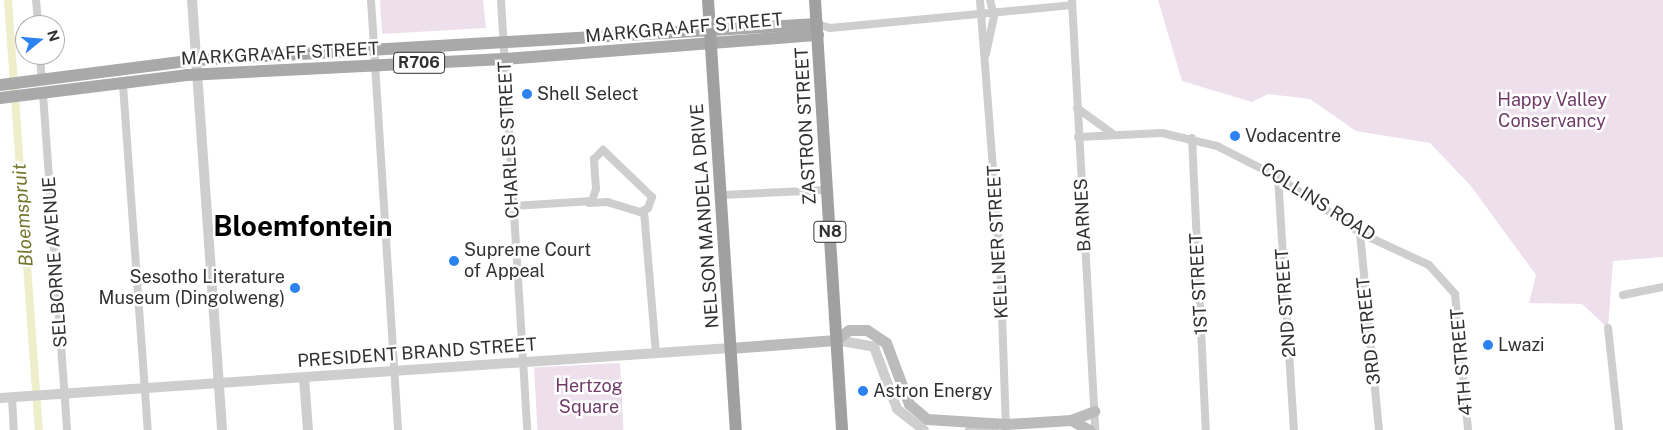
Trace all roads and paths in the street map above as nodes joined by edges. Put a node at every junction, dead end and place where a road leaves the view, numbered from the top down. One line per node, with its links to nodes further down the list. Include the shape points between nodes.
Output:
1 (36, 0): 10 (street)
2 (192, 0): 20 (street)
3 (371, 0): 17 (street)
4 (501, 0): 15 (street, CHARLES STREET)
5 (708, 0): 14 (highway, NELSON MANDELA DRIVE)
6 (815, 0): 13 (highway, ZASTRON STREET / N8)
7 (980, 0): 12 (street, KELLNER STREET)
8 (990, 0): 11 (street, KELLNER STREET)
9 (1072, 2): 11 (street, MARKGRAAFF STREET); 30 (street, BARNES)
10 (37, 15)
11 (994, 15): 12 (street, MARKGRAAFF STREET); 18 (street, KELLNER STREET)
12 (979, 16): 13 (street, MARKGRAAFF STREET); 18 (street, KELLNER STREET)
13 (817, 29): 14 (main road, MARKGRAAFF STREET / R706); 16 (main road, MARKGRAAFF STREET / R706); 35 (highway, ZASTRON STREET / N8)
14 (710, 30): 15 (main road, MARKGRAAFF STREET / R706); 16 (highway, NELSON MANDELA DRIVE)
15 (503, 43): 17 (main road, MARKGRAAFF STREET / R706); 19 (street, CHARLES STREET)
16 (711, 43): 19 (main road, MARKGRAAFF STREET / R706); 36 (highway, NELSON MANDELA DRIVE)
17 (374, 51): 20 (main road, MARKGRAAFF STREET / R706); 22 (street)
18 (986, 54): 58 (street, KELLNER STREET)
19 (504, 59): 22 (main road, MARKGRAAFF STREET / R706); 38 (street, CHARLES STREET)
20 (196, 60): 23 (main road, MARKGRAAFF STREET / R706); 24 (street)
21 (41, 65): 27 (street, SELBORNE AVENUE)
22 (375, 65): 24 (main road, MARKGRAAFF STREET / R706); 49 (street)
23 (116, 72): 26 (main road); 27 (main road, MARKGRAAFF STREET / R706)
24 (197, 75): 26 (main road, MARKGRAAFF STREET / R706); 51 (street)
25 (0, 85): 28 (main road, MARKGRAAFF STREET / R706)
26 (123, 85): 27 (main road, MARKGRAAFF STREET / R706); 52 (street)
27 (42, 87): 28 (main road, MARKGRAAFF STREET / R706); 53 (street, SELBORNE AVENUE)
28 (26, 89): 29 (main road, MARKGRAAFF STREET / R706)
29 (0, 98)
30 (1076, 108): 31 (street); 32 (street, BARNES)
31 (1113, 134): 32 (street, COLLINS ROAD); 33 (street, COLLINS ROAD, via 1162,133)
32 (1078, 137): 56 (street, BARNES)
33 (1192, 138): 34 (street, COLLINS ROAD, via 1250,160); 74 (street, 1ST STREET)
34 (1278, 176): 40 (street, COLLINS ROAD); 75 (street, 2ND STREET)
35 (827, 190): 36 (street); 45 (highway, ZASTRON STREET / N8)
36 (722, 195): 46 (highway, NELSON MANDELA DRIVE)
37 (589, 203): 38 (street); 39 (street, via 607,202); 39 (street, via 596,189 594,160 603,150 651,192 652,202)
38 (512, 206): 48 (street, CHARLES STREET)
39 (644, 211): 47 (street)
40 (1360, 233): 42 (street, COLLINS ROAD, via 1429,265); 76 (street, 3RD STREET)
41 (1663, 288): 43 (street)
42 (1455, 294): 77 (street, 4TH STREET)
43 (1623, 296)
44 (1608, 328): 78 (street)
45 (836, 340): 46 (main road, PRESIDENT BRAND STREET); 58 (main road, via 849,330 867,330 880,336 909,404 927,418); 67 (highway, ZASTRON STREET / N8); 68 (street, via 874,347 897,409)
46 (730, 348): 47 (street, PRESIDENT BRAND STREET); 66 (highway, NELSON MANDELA DRIVE)
47 (656, 353): 48 (street, PRESIDENT BRAND STREET)
48 (523, 364): 49 (street, PRESIDENT BRAND STREET); 65 (street, CHARLES STREET)
49 (393, 372): 50 (street, PRESIDENT BRAND STREET); 64 (street)
50 (304, 378): 51 (street, PRESIDENT BRAND STREET); 63 (street)
51 (218, 384): 52 (street, PRESIDENT BRAND STREET); 62 (street)
52 (145, 388): 53 (street, PRESIDENT BRAND STREET); 61 (street)
53 (60, 394): 54 (street, PRESIDENT BRAND STREET); 60 (street, SELBORNE AVENUE)
54 (12, 397): 55 (street, PRESIDENT BRAND STREET); 59 (street)
55 (0, 398)
56 (1094, 411): 57 (main road); 73 (street, BARNES)
57 (1071, 420): 58 (main road); 72 (main road)
58 (1006, 427): 70 (street)
59 (14, 430)
60 (67, 430)
61 (148, 430)
62 (222, 430)
63 (308, 430)
64 (398, 430)
65 (527, 430)
66 (736, 430)
67 (842, 430)
68 (924, 430)
69 (970, 430): 70 (street)
70 (975, 430): 71 (street)
71 (978, 430)
72 (1089, 430)
73 (1095, 430)
74 (1206, 430)
75 (1294, 430)
76 (1379, 430)
77 (1468, 430)
78 (1619, 430)

